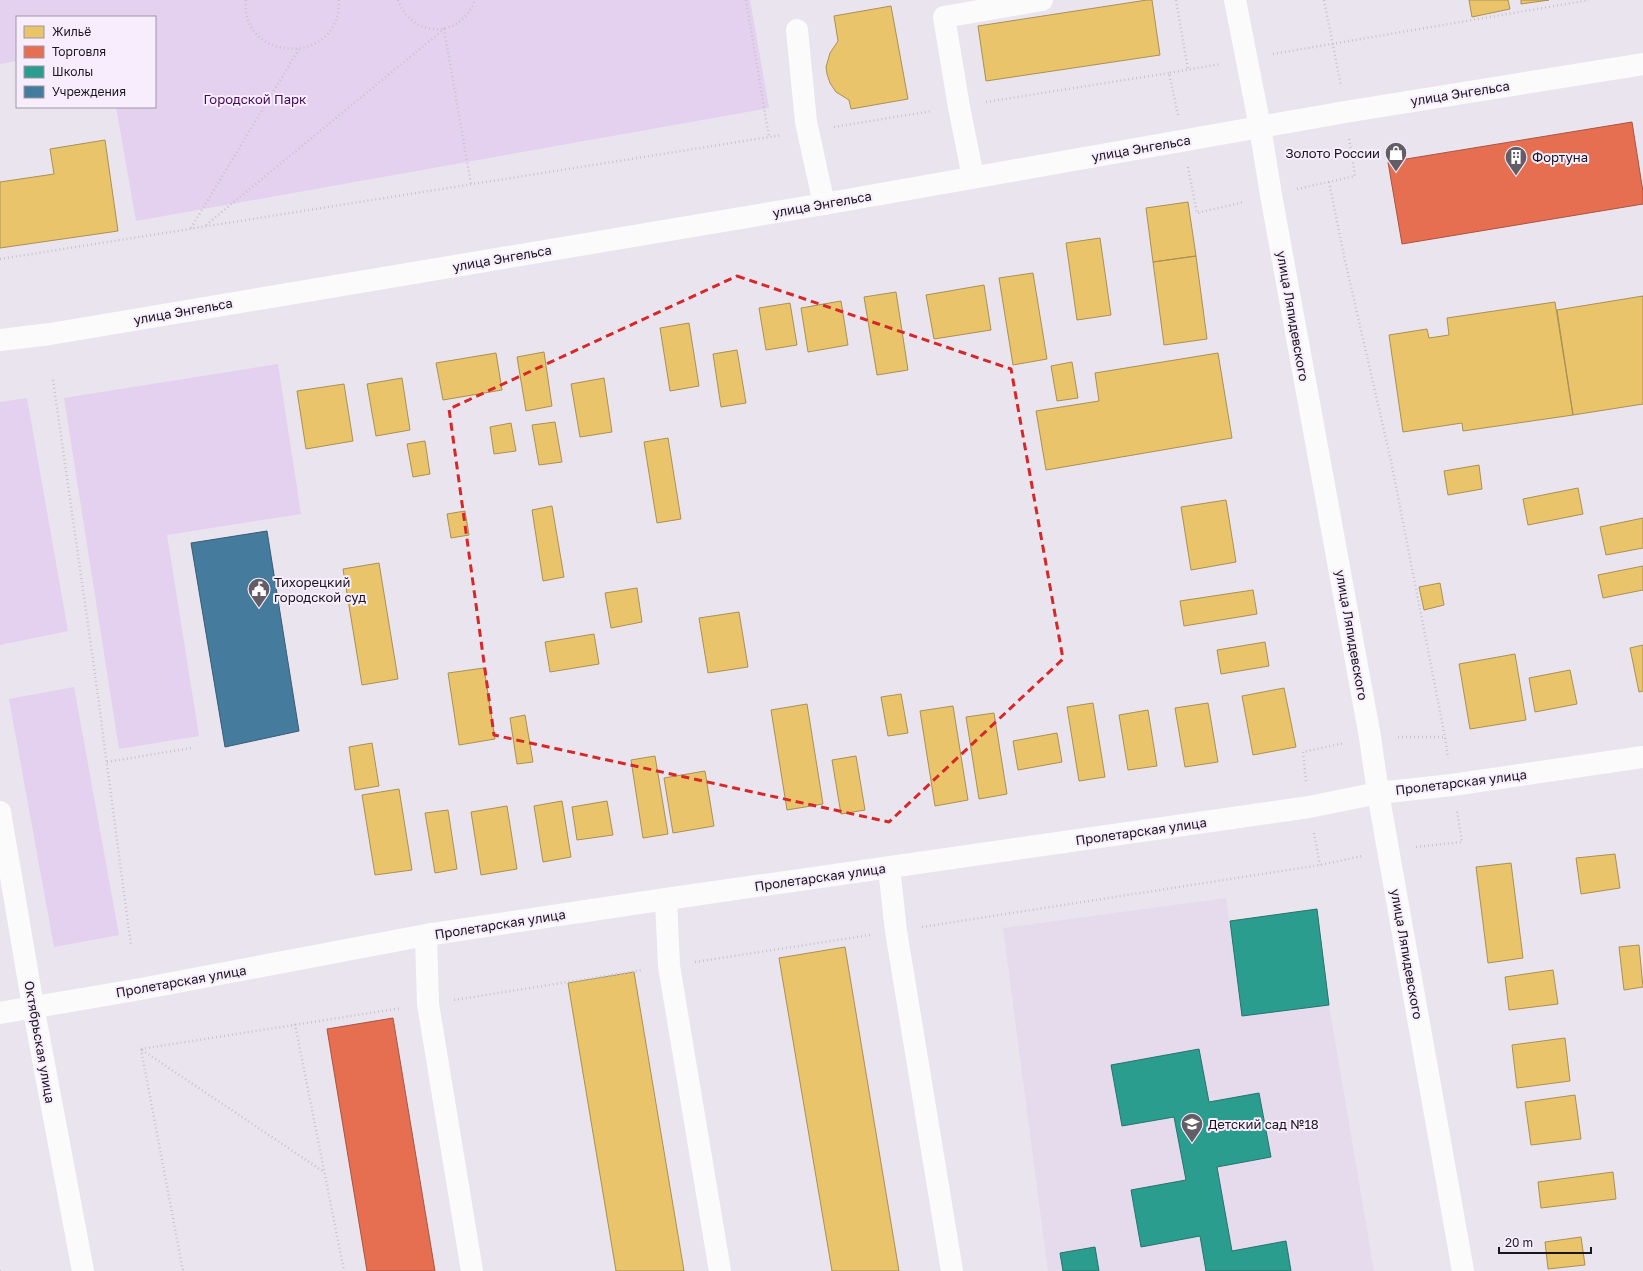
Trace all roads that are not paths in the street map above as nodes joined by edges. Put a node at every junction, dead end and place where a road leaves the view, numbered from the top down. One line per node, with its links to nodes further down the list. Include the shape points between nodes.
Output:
1 (1042, 0): 6 (street, via 944,17)
2 (1235, 0): 5 (street, улица Ляпидевского)
3 (797, 30): 7 (street, via 808,131)
4 (1643, 64): 5 (street, улица Энгельса)
5 (1260, 127): 6 (street, улица Энгельса); 10 (street, улица Ляпидевского)
6 (973, 177): 7 (street, улица Энгельса)
7 (824, 204): 8 (street, улица Энгельса, via 50,334)
8 (0, 340)
9 (1643, 756): 10 (street, Пролетарская улица, via 1452,785)
10 (1378, 792): 12 (street, Пролетарская улица, via 1309,806); 21 (street, улица Ляпидевского)
11 (0, 812): 15 (street, Октябрьская улица)
12 (888, 868): 13 (street, Пролетарская улица); 20 (street)
13 (666, 899): 14 (street, Пролетарская улица); 19 (street, via 669,966)
14 (426, 935): 15 (street, Пролетарская улица, via 135,990); 18 (street, via 428,1004)
15 (33, 1006): 16 (street, Пролетарская улица); 17 (street, Октябрьская улица)
16 (0, 1013)
17 (84, 1271)
18 (472, 1271)
19 (720, 1271)
20 (952, 1271)
21 (1463, 1271)

